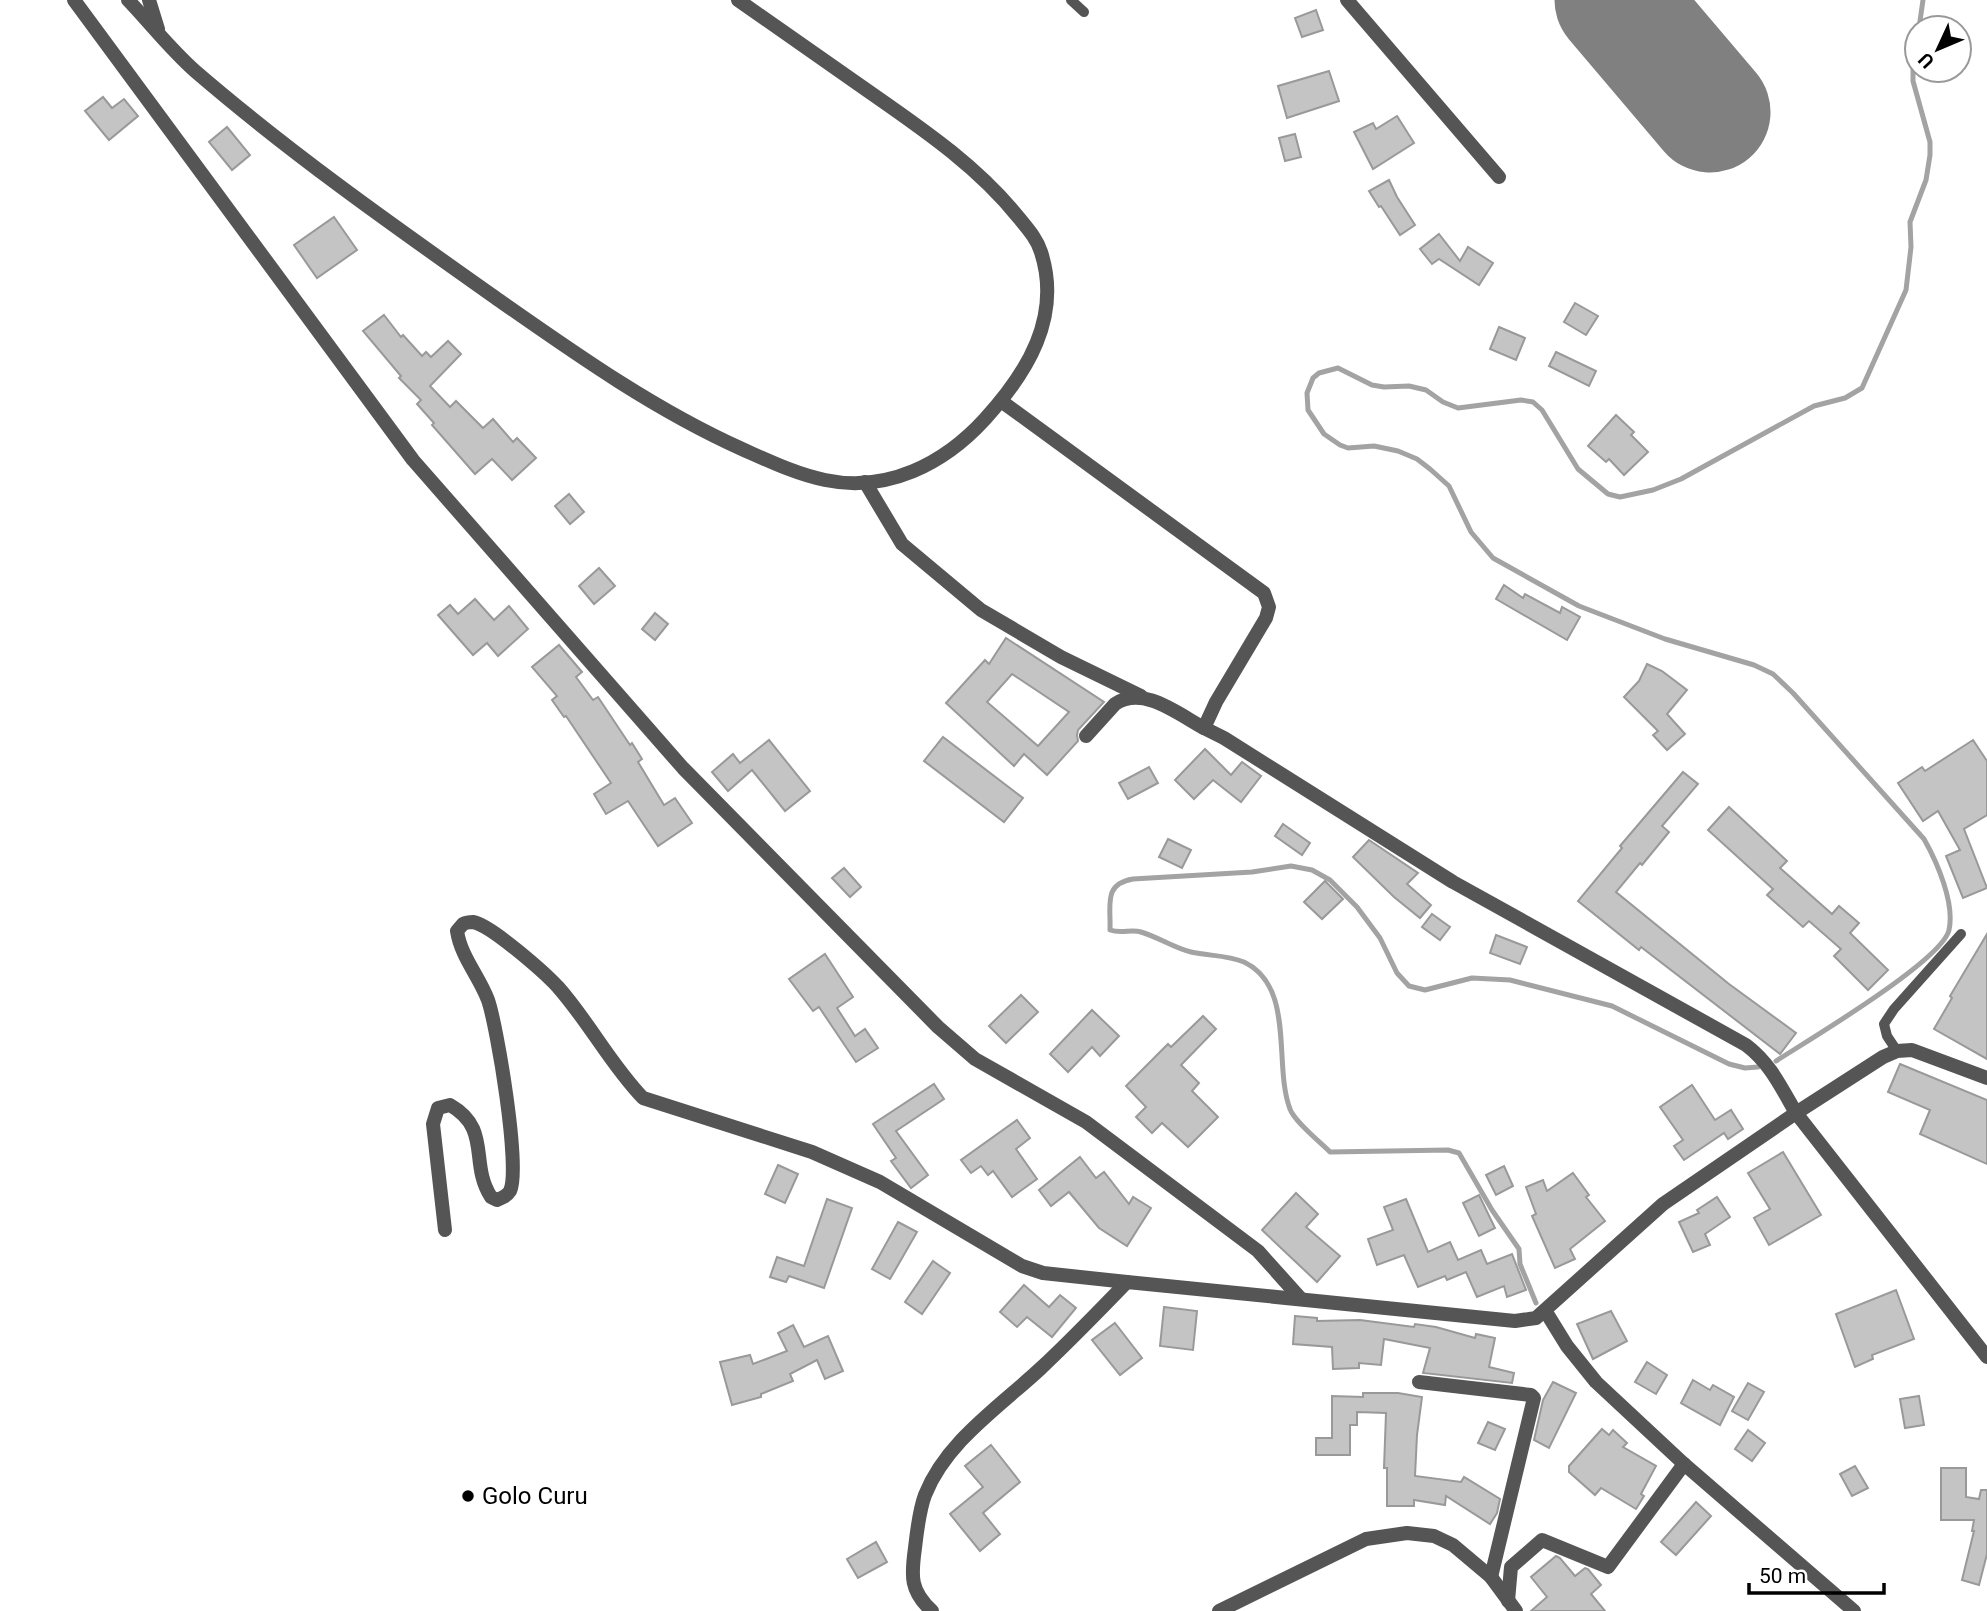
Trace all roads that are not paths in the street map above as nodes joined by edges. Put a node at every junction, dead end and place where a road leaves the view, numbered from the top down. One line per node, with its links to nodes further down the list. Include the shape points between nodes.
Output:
1 (74, 0): 21 (street, via 413,460 683,768 975,1059 1086,1122 1258,1251)
2 (128, 0): 8 (street)
3 (149, 0): 8 (street)
4 (738, 0): 10 (street, via 948,147 1034,236 1047,275 1045,324 1033,355)
5 (1071, 0): 7 (lane)
6 (1347, 0): 9 (street)
7 (1084, 12)
8 (159, 33): 11 (street, via 192,68 347,193 574,354 695,428 778,465 828,481)
9 (1499, 177)
10 (1001, 401): 11 (street, via 944,456 897,478); 13 (street, via 1264,593 1269,607 1266,618)
11 (865, 482): 12 (street, via 902,544 981,611)
12 (1140, 696): 13 (street); 14 (street, via 1120,700)
13 (1204, 728): 18 (street, via 1453,881 1746,1045 1767,1064)
14 (1086, 736)
15 (1961, 934): 16 (lane, via 1884,1024)
16 (1897, 1051): 17 (street, via 1925,1053); 18 (street)
17 (1987, 1078)
18 (1796, 1112): 22 (street, via 1663,1204); 23 (street)
19 (445, 1230): 20 (street, via 433,1124 438,1108 450,1105 470,1119 491,1197 497,1200 511,1190 513,1169 506,1084 488,1000 459,944 457,931 472,922 512,947 558,987 643,1098 812,1152 869,1177 1022,1266 1043,1273)
20 (1127, 1282): 21 (street); 27 (street, via 941,1464 924,1496 917,1534 913,1566)
21 (1301, 1298): 22 (street, via 1515,1321)
22 (1546, 1312): 25 (street, via 1597,1382)
23 (1987, 1357)
24 (1419, 1382): 26 (street, via 1534,1398)
25 (1684, 1464): 28 (street, via 1608,1567 1542,1540 1511,1567); 31 (street)
26 (1492, 1577): 28 (street); 30 (street, via 1444,1540 1407,1533 1366,1539)
27 (919, 1606): 29 (street)
28 (1512, 1606)
29 (932, 1611)
30 (1219, 1611)
31 (1854, 1611)

